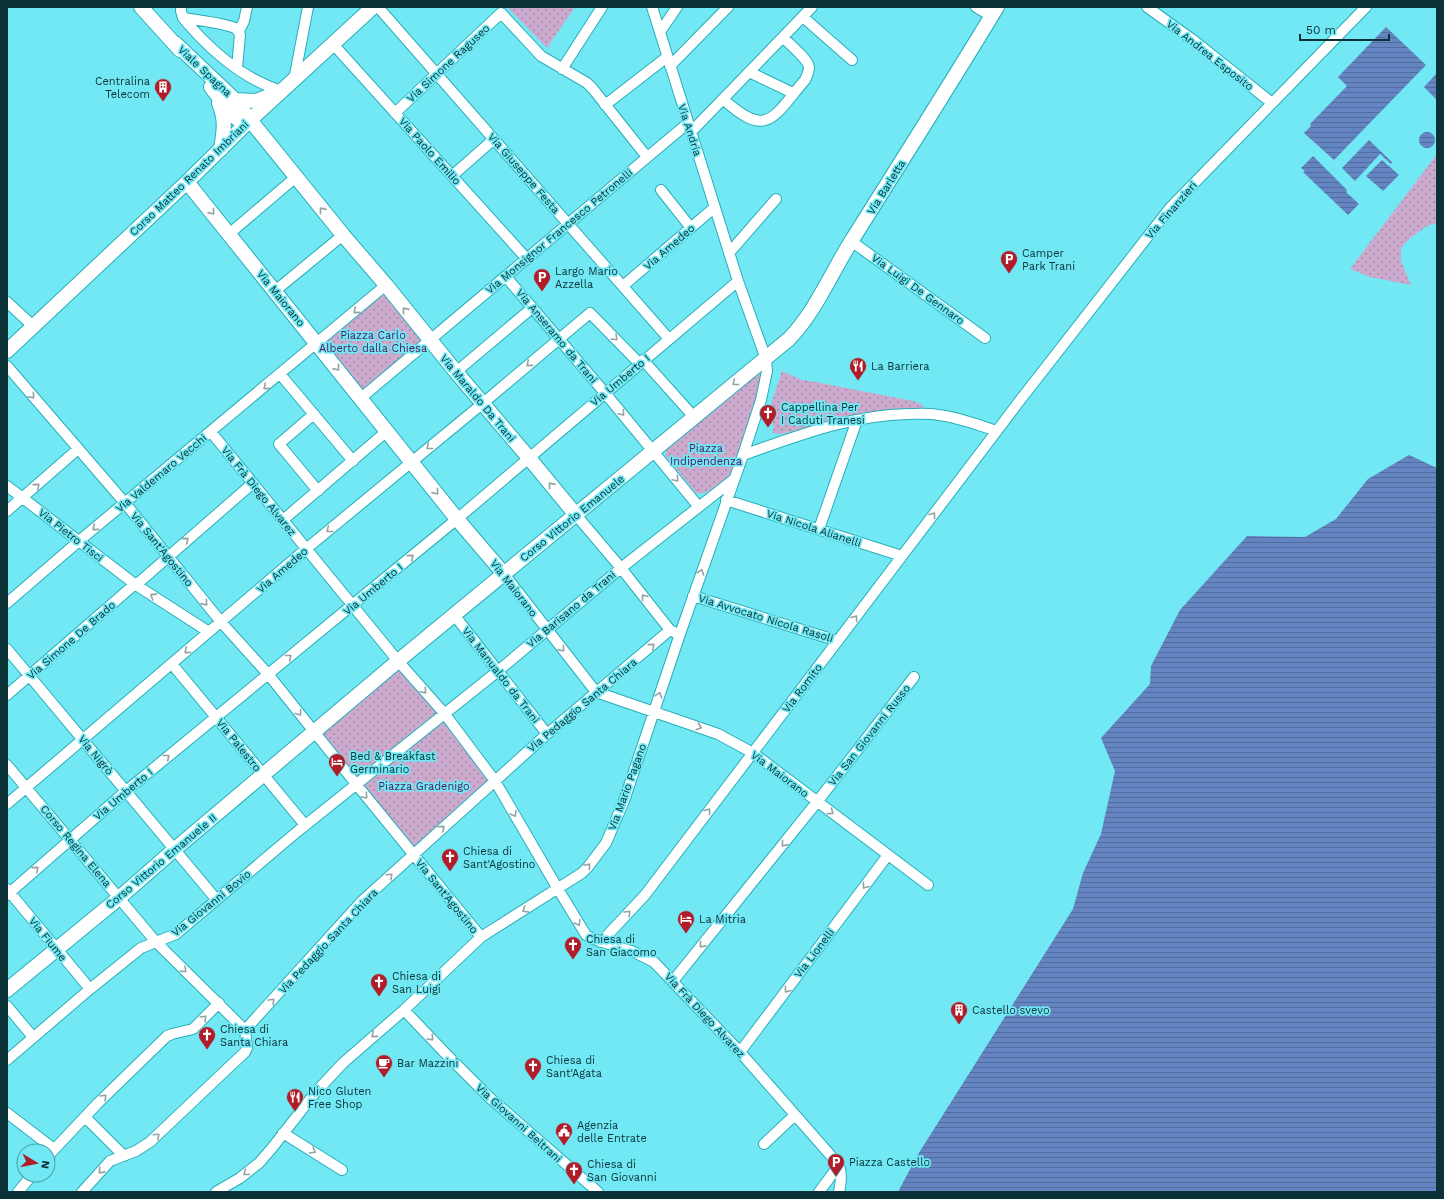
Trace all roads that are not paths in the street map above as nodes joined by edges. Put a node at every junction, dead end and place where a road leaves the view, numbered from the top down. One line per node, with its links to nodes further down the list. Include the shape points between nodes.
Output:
1 (141, 7): 20 (street, Viale Spagna)
2 (247, 7): 17 (street)
3 (308, 7): 28 (street)
4 (373, 7): 21 (street, Corso Matteo Renato Imbriani)
5 (378, 7): 27 (street, Via Giuseppe Festa)
6 (602, 7): 25 (street)
7 (652, 7): 18 (street, Via Andria)
8 (677, 7): 18 (street)
9 (728, 7): 23 (street)
10 (812, 7): 16 (street, Via Monsignor Francesco Petronelli)
11 (976, 7): 15 (street)
12 (1147, 7): 34 (street, Via Andrea Esposito)
13 (1366, 7): 34 (street, Via Finanzieri)
14 (182, 12): 17 (street); 24 (street, via 217,53)
15 (994, 12): 52 (street, Via Barletta)
16 (803, 16): 19 (street, Via Monsignor Francesco Petronelli); 22 (street)
17 (239, 31): 24 (street)
18 (660, 32): 23 (street, Via Andria)
19 (783, 37): 26 (street, Via Monsignor Francesco Petronelli); 31 (street, via 805,60 809,68 805,80)
20 (175, 43): 29 (street, Viale Spagna); 33 (street, Viale Spagna)
21 (333, 44): 28 (street, Corso Matteo Renato Imbriani); 36 (street, Via Paolo Emilio)
22 (852, 60)
23 (669, 61): 35 (street); 38 (street, Via Andria)
24 (237, 68): 30 (street, via 267,86)
25 (562, 69): 27 (street, Via Simone Raguseo, via 541,56 501,13); 35 (street, via 587,84)
26 (749, 72): 31 (street); 32 (street, Via Monsignor Francesco Petronelli)
27 (436, 74): 36 (street, Via Simone Raguseo); 39 (street, Via Giuseppe Festa)
28 (294, 80): 30 (street, Corso Matteo Renato Imbriani)
29 (212, 88): 37 (street, Viale Spagna, via 233,116 239,120); 40 (street, Viale Spagna, via 224,116)
30 (282, 91): 33 (street, Viale Spagna, via 256,101); 37 (street, Corso Matteo Renato Imbriani)
31 (793, 93): 32 (street, via 771,119 761,122 743,115)
32 (723, 99): 38 (street, Via Monsignor Francesco Petronelli)
33 (235, 100): 37 (street, Viale Spagna)
34 (1272, 103): 80 (street, Via Finanzieri, via 1170,208)
35 (605, 105): 41 (street)
36 (395, 113): 42 (street, Via Paolo Emilio)
37 (250, 120): 40 (street, Corso Matteo Renato Imbriani); 43 (street, Via Maraldo Da Trani)
38 (689, 127): 41 (street, Via Monsignor Francesco Petronelli); 47 (street, Via Andria)
39 (494, 139): 42 (street); 48 (street, Via Giuseppe Festa)
40 (221, 149): 44 (street, Corso Matteo Renato Imbriani)
41 (647, 157): 48 (street, Via Monsignor Francesco Petronelli)
42 (452, 176): 54 (street, Via Paolo Emilio)
43 (296, 177): 50 (street); 51 (street, Via Maraldo Da Trani, one-way to 43)
44 (187, 182): 50 (street, Via Maiorano, one-way to 50); 62 (street, Corso Matteo Renato Imbriani)
45 (662, 190): 49 (street)
46 (776, 199): 53 (street)
47 (715, 207): 49 (street, Via Amedeo); 53 (street, Via Andria)
48 (568, 223): 54 (street, Via Monsignor Francesco Petronelli); 58 (street, Via Giuseppe Festa)
49 (691, 228): 58 (street, Via Amedeo)
50 (229, 234): 59 (street, Via Maiorano)
51 (343, 235): 57 (street, Via Maraldo Da Trani); 59 (street)
52 (851, 241): 63 (street, Via Luigi De Gennaro); 69 (street, Via Barletta, via 806,319 789,339)
53 (729, 253): 56 (street, Via Andria)
54 (527, 259): 55 (street, Via Monsignor Francesco Petronelli)
55 (506, 277): 61 (street, Via Anseramo da Trani); 66 (street, Via Monsignor Francesco Petronelli)
56 (738, 281): 65 (street, Via Umberto I); 69 (street, Via Andria)
57 (386, 285): 66 (street, Via Maraldo Da Trani, one-way to 57); 67 (street, one-way to 67)
58 (623, 286): 65 (street, Via Giuseppe Festa)
59 (275, 291): 67 (street, Via Maiorano)
60 (7, 302): 62 (street)
61 (532, 308): 64 (street, Via Anseramo da Trani); 72 (street)
62 (33, 326): 68 (street, Corso Matteo Renato Imbriani)
63 (985, 338)
64 (559, 339): 70 (street, one-way to 70, via 590,313); 74 (street, Via Anseramo da Trani); 76 (street, Via Amedeo, one-way to 76)
65 (669, 339): 70 (street, Via Umberto I)
66 (430, 340): 72 (street, Via Maraldo Da Trani); 75 (street)
67 (317, 344): 73 (street, Via Valdemaro Vecchi); 75 (street, Via Maiorano, one-way to 75)
68 (7, 351)
69 (766, 359): 78 (street, one-way to 78); 85 (street, via 767,371 761,400)
70 (641, 362): 74 (street, Via Umberto I); 78 (street)
71 (7, 366): 83 (street, Via Sant'Agostino, one-way to 83)
72 (456, 372): 76 (street, Via Maraldo Da Trani)
73 (280, 374): 77 (street); 82 (street, Via Valdemaro Vecchi, one-way to 82)
74 (605, 393): 84 (street, Via Anseramo da Trani, one-way to 84); 86 (street, Via Umberto I)
75 (361, 398): 81 (street, Via Maiorano)
76 (482, 404): 86 (street, Via Maraldo Da Trani); 88 (street, Via Amedeo, one-way to 88)
77 (314, 414): 87 (street); 92 (street, via 279,444)
78 (694, 417): 84 (street)
79 (857, 420): 80 (street, via 892,415 928,414); 85 (street, via 796,436); 101 (street)
80 (997, 430): 105 (street, Via Romito, one-way to 80)
81 (387, 431): 87 (street); 88 (street, Via Maiorano)
82 (211, 432): 90 (street, Via Frà Diego Alvarez); 95 (street, Via Valdemaro Vecchi)
83 (78, 449): 93 (street, one-way to 83); 95 (street, Via Sant'Agostino)
84 (654, 451): 96 (street, one-way to 96); 98 (street, Corso Vittorio Emanuele)
85 (743, 455): 89 (street)
86 (529, 458): 98 (street, Via Maraldo Da Trani, one-way to 86); 99 (street, Via Umberto I)
87 (353, 461): 92 (street)
88 (412, 462): 99 (street, Via Maiorano, one-way to 99); 103 (street, Via Amedeo, one-way to 103)
89 (733, 480): 94 (street, Via Mario Pagano); 96 (street)
90 (253, 483): 100 (street, Via Frà Diego Alvarez); 104 (street, Via Simone De Brado, one-way to 90)
91 (7, 486): 93 (street, Via Pietro Tisci)
92 (318, 491): 100 (street)
93 (23, 498): 97 (street); 102 (street, Via Pietro Tisci)
94 (726, 500): 101 (street, Via Nicola Alianelli); 109 (street, Via Mario Pagano, one-way to 94)
95 (125, 503): 102 (street, Via Valdemaro Vecchi, one-way to 102); 104 (street, Via Sant'Agostino)
96 (699, 507): 106 (street, Via Barisano da Trani)
97 (7, 511)
98 (576, 515): 106 (street, Via Maraldo Da Trani); 107 (street, Corso Vittorio Emanuele)
99 (457, 519): 107 (street, Via Maiorano); 111 (street, Via Umberto I, one-way to 99)
100 (283, 520): 103 (street, Via Frà Diego Alvarez)
101 (819, 529): 105 (street, Via Nicola Alianelli)
102 (79, 541): 108 (street, Via Pietro Tisci); 110 (street, Via Valdemaro Vecchi)
103 (306, 549): 111 (street, Via Frà Diego Alvarez); 113 (street, Via Amedeo)
104 (168, 556): 108 (street, Via Simone De Brado); 113 (street, Via Sant'Agostino, one-way to 113)
105 (902, 556): 117 (street, Via Romito, one-way to 105)
106 (621, 568): 114 (street, Via Barisano da Trani); 116 (street, Via Maraldo Da Trani, one-way to 106)
107 (504, 574): 112 (street, Corso Vittorio Emanuele); 114 (street, Via Maiorano)
108 (135, 584): 115 (street, Via Pietro Tisci, one-way to 108); 123 (street, Via Simone De Brado)
109 (693, 596): 116 (street, Via Mario Pagano); 117 (street, Via Avvocato Nicola Rasoli)
110 (7, 604)
111 (353, 606): 119 (street, Via Frà Diego Alvarez); 122 (street, Via Umberto I, one-way to 111)
112 (455, 616): 119 (street, Corso Vittorio Emanuele); 121 (street, Via Manualdo da Trani)
113 (221, 622): 115 (street, Via Amedeo); 122 (street, Via Sant'Agostino)
114 (546, 630): 121 (street, Via Barisano da Trani); 125 (street, Via Maiorano, one-way to 125)
115 (209, 632): 120 (street, Via Amedeo, one-way to 120)
116 (675, 632): 125 (street, Via Pedaggio Santa Chiara, one-way to 116); 127 (street, Via Mario Pagano, one-way to 116)
117 (838, 641): 133 (street, Via Romito)
118 (7, 649): 123 (street, Via Nigrò)
119 (398, 661): 128 (street, one-way to 128); 130 (street)
120 (172, 664): 129 (street, Via Palestro); 132 (street, Via Amedeo)
121 (498, 671): 128 (street, Via Barisano da Trani); 131 (street, Via Manualdo da Trani)
122 (268, 674): 129 (street, Via Umberto I); 130 (street, Via Sant'Agostino, one-way to 130)
123 (30, 676): 126 (street, Via Simone De Brado); 132 (street, Via Nigrò)
124 (914, 677): 140 (street, Via San Giovanni Russo)
125 (596, 692): 127 (street, Via Maiorano); 131 (street, Via Pedaggio Santa Chiara)
126 (7, 695)
127 (654, 712): 133 (street, Via Maiorano, one-way to 133, via 718,734); 148 (street, Via Mario Pagano, one-way to 127, via 582,873 606,843 624,800)
128 (444, 713): 136 (street); 137 (street)
129 (216, 717): 135 (street, Via Palestro); 139 (street, Via Umberto I, one-way to 129)
130 (314, 733): 135 (street, Corso Vittorio Emanuele II); 137 (street)
131 (547, 734): 136 (street, Via Pedaggio Santa Chiara)
132 (83, 740): 138 (street, Via Amedeo); 139 (street, Via Nigrò)
133 (753, 753): 140 (street, Via Maiorano); 154 (street, Via Romito, one-way to 133, via 640,900)
134 (7, 765): 138 (street, Corso Regina Elena)
135 (263, 775): 142 (street, Via Palestro); 144 (street, Corso Vittorio Emanuele II)
136 (495, 781): 145 (street, one-way to 136); 148 (street, Via Frà Diego Alvarez, one-way to 148)
137 (356, 784): 142 (street, Via Giovanni Bovio); 145 (street, one-way to 145)
138 (26, 788): 141 (street, Via Amedeo); 143 (street, Corso Regina Elena)
139 (126, 791): 143 (street, Via Umberto I); 144 (street, Via Nigrò)
140 (817, 802): 146 (street, Via Maiorano, one-way to 146); 156 (street, Via San Giovanni Russo, one-way to 156)
141 (7, 804)
142 (305, 825): 151 (street, Via Giovanni Bovio)
143 (70, 840): 149 (street, Via Umberto I, one-way to 143); 150 (street, Corso Regina Elena)
144 (175, 849): 150 (street, Corso Vittorio Emanuele II); 151 (street, Via Nigrò)
145 (413, 854): 152 (street, Via Sant'Agostino); 162 (street, Via Pedaggio Santa Chiara, one-way to 145, via 361,902)
146 (888, 855): 147 (street, Via Maiorano); 164 (street, Via Lionelli, one-way to 164)
147 (928, 885)
148 (558, 889): 152 (street, Via Mario Pagano, one-way to 152); 154 (street, Via Frà Diego Alvarez, one-way to 154, via 586,935)
149 (8, 892): 155 (street, Via Fiume)
150 (119, 898): 153 (street, Corso Regina Elena); 155 (street, Corso Vittorio Emanuele II)
151 (216, 899): 153 (street, Via Giovanni Bovio, via 176,934)
152 (481, 937): 161 (street, Via Mario Pagano)
153 (156, 942): 157 (street, Via Giovanni Bovio, via 142,948); 159 (street, Corso Regina Elena, one-way to 159)
154 (602, 942): 156 (street, Via Frà Diego Alvarez, via 646,957)
155 (56, 949): 157 (street, Via Fiume); 158 (street, Corso Vittorio Emanuele II)
156 (673, 981): 164 (street, Via Frà Diego Alvarez)
157 (90, 989): 163 (street, Via Giovanni Bovio)
158 (7, 990)
159 (219, 1004): 162 (street, Corso Regina Elena); 168 (street, one-way to 159, via 167,1036 193,1029)
160 (7, 1006): 163 (street)
161 (404, 1010): 169 (street, Via Mario Pagano, one-way to 169, via 343,1063 319,1088); 181 (street, Via Giovanni Beltrani, one-way to 181, via 480,1091)
162 (245, 1030): 173 (street, one-way to 162, via 150,1142 245,1052)
163 (33, 1037): 165 (street, Via Giovanni Bovio)
164 (740, 1052): 167 (street, Via Frà Diego Alvarez)
165 (7, 1060)
166 (7, 1113): 170 (street)
167 (795, 1115): 171 (street); 174 (street, Via Frà Diego Alvarez)
168 (85, 1117): 172 (street); 173 (street)
169 (283, 1134): 175 (street, one-way to 175); 177 (street, Via Mario Pagano, one-way to 177, via 249,1171)
170 (41, 1143)
171 (764, 1144)
172 (56, 1147)
173 (124, 1156): 179 (street, one-way to 179, via 110,1161)
174 (839, 1165): 182 (street); 183 (street, via 842,1181)
175 (342, 1170)
176 (25, 1183): 178 (street)
177 (226, 1190): 180 (street)
178 (18, 1192)
179 (82, 1192)
180 (216, 1192)
181 (598, 1192)
182 (819, 1192)
183 (839, 1192)

